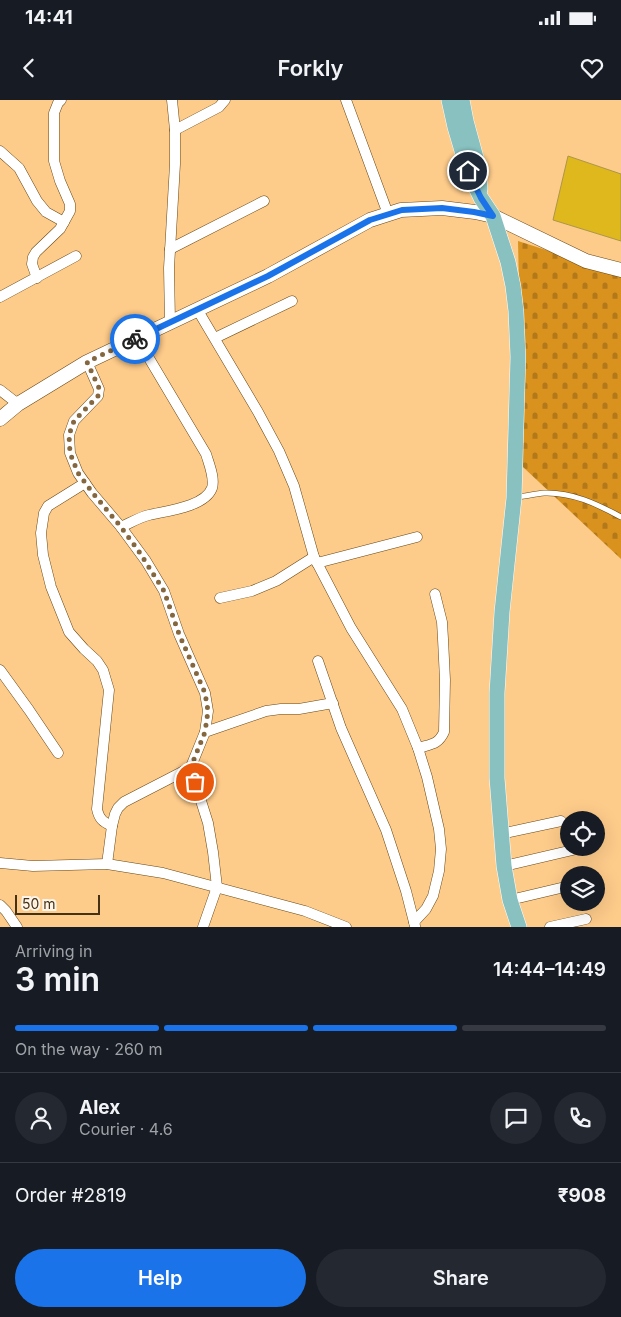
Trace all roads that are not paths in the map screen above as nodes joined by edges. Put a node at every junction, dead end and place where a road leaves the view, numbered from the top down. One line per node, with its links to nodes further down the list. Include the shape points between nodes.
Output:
1 (61, 100): 13 (street, via 54,113 54,161 70,204)
2 (172, 100): 7 (street)
3 (225, 100): 7 (street, via 219,107)
4 (346, 100): 11 (street)
5 (449, 100): 9 (main road, via 468,171)
6 (462, 100): 9 (main road, via 478,165)
7 (175, 130): 14 (street)
8 (0, 151): 13 (street, via 19,168 46,212)
9 (481, 198): 12 (main road)
10 (264, 201): 14 (street)
11 (388, 214): 12 (street, via 442,208); 20 (street, via 370,220)
12 (493, 216): 16 (street, via 586,261); 29 (main road, via 508,262 516,311)
13 (64, 222): 17 (street, via 33,257)
14 (170, 249): 21 (street)
15 (76, 256): 17 (street)
16 (621, 270)
17 (37, 278): 18 (street)
18 (0, 297)
19 (292, 301): 23 (street)
20 (198, 310): 21 (street); 23 (street)
21 (170, 322): 22 (street)
22 (137, 338): 24 (street); 31 (street, via 206,454 212,473 212,488 193,504 148,515)
23 (215, 338): 33 (street, via 279,451 294,486)
24 (87, 362): 26 (street); 28 (street, via 99,388 98,396 74,421 69,435 73,463)
25 (0, 390): 26 (street)
26 (18, 404): 27 (street)
27 (0, 419)
28 (85, 483): 31 (street); 44 (street, via 48,506 41,533 51,587 69,632 97,661 109,690 97,809 99,817)
29 (514, 498): 30 (lane, via 549,493 578,497); 45 (main road, via 502,602 497,693)
30 (621, 517)
31 (121, 527): 39 (street, via 164,591 205,693 208,711)
32 (417, 537): 33 (street)
33 (316, 560): 35 (street, via 252,591); 40 (street, via 351,628 402,709)
34 (435, 594): 40 (street, via 444,639 444,732 441,740)
35 (220, 598)
36 (318, 662): 38 (street)
37 (0, 670): 41 (street)
38 (333, 703): 39 (street, via 266,711); 55 (street, via 386,830)
39 (205, 732): 42 (street)
40 (418, 748): 55 (street, via 441,849 433,896)
41 (58, 753)
42 (190, 769): 44 (street, via 124,802 115,814); 50 (street, via 208,823)
43 (560, 821): 45 (street)
44 (112, 826): 48 (street)
45 (501, 834): 49 (main road)
46 (560, 853): 49 (street)
47 (0, 863): 48 (street, via 33,866)
48 (107, 864): 50 (street, via 163,873)
49 (504, 866): 52 (main road)
50 (217, 887): 57 (street); 58 (street, via 305,911)
51 (560, 888): 52 (street)
52 (510, 900): 59 (main road)
53 (0, 905): 56 (street)
54 (586, 919): 60 (street)
55 (415, 924)
56 (17, 927)
57 (203, 927)
58 (346, 927)
59 (519, 927)
60 (550, 927)

